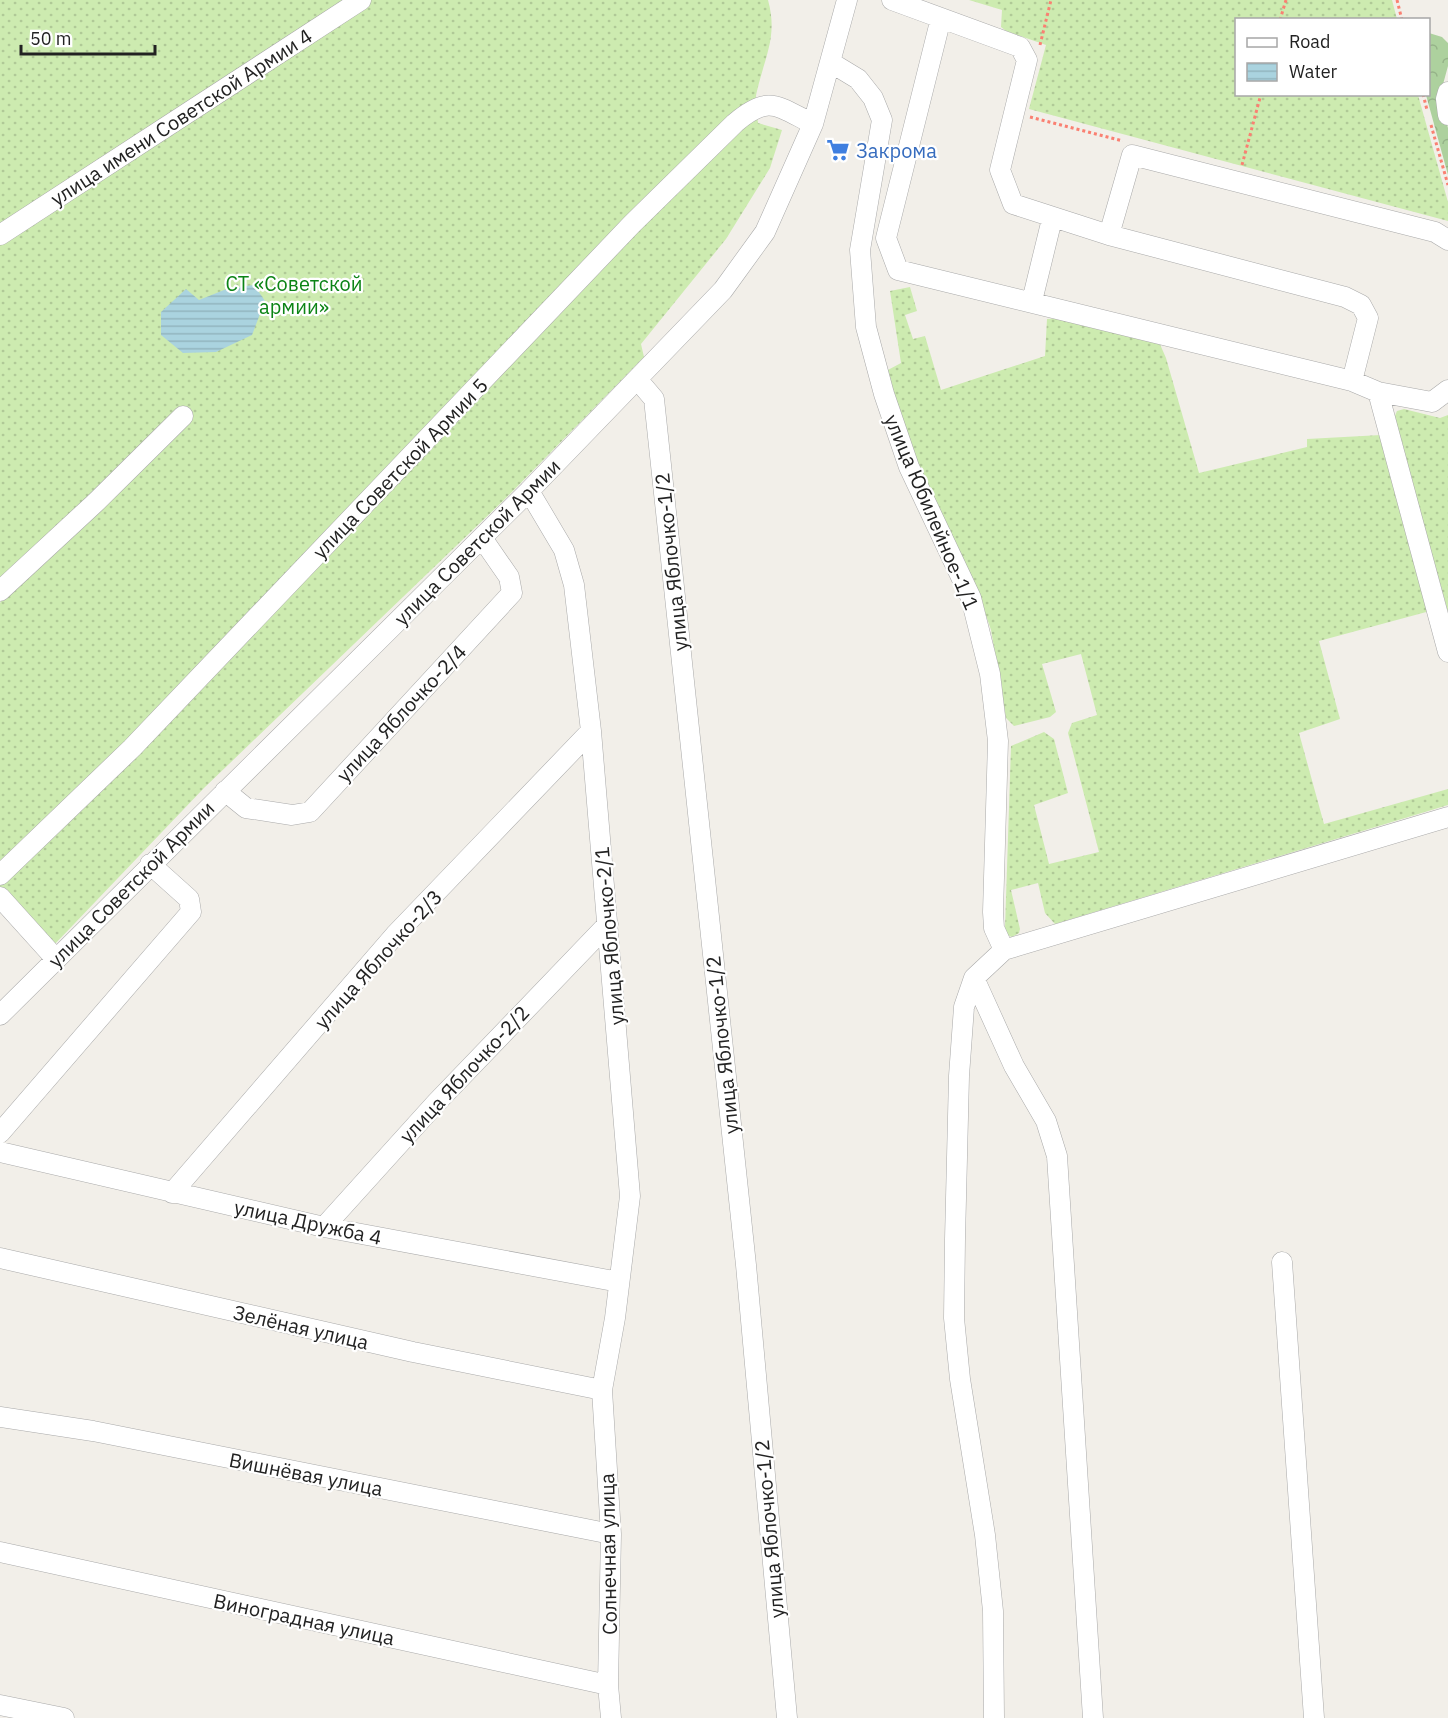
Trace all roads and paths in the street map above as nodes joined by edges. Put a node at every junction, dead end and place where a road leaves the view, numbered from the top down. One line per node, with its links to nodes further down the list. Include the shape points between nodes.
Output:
1 (361, 0): 20 (street, улица имени Советской Армии 4)
2 (848, 0): 11 (street, улица Советской Армии)
3 (1051, 0): 10 (path, via 1037,57)
4 (1286, 0): 8 (path)
5 (1397, 0): 9 (path)
6 (902, 2): 7 (street)
7 (940, 18): 10 (street, via 1020,47); 23 (street, via 886,238 898,270)
8 (1281, 18)
9 (1402, 18)
10 (1027, 60): 19 (street, via 1000,170 1013,204)
11 (830, 62): 16 (street, улица Советской Армии); 40 (street, улица Юбилейное-1/1, via 858,79 873,98 882,120 860,250 866,327 909,467 971,598 990,674 998,741 993,912 994,928)
12 (1448, 92): 15 (street)
13 (1260, 96): 17 (path)
14 (1424, 96): 18 (path)
15 (1448, 115)
16 (813, 124): 24 (street, улица Советской Армии, via 765,232 723,290); 37 (street, улица Советской Армии 5, via 772,104 753,108 735,123 625,232 132,748)
17 (1238, 181): 21 (street, via 1132,154); 22 (street, via 1436,232)
18 (1448, 185)
19 (1052, 219): 21 (street); 23 (street)
20 (0, 235)
21 (1108, 235): 25 (street, via 1345,297 1361,305 1368,318)
22 (1448, 240)
23 (1032, 301): 25 (street)
24 (637, 379): 29 (street, улица Советской Армии); 59 (street, улица Яблочко-1/2, via 654,399 746,1265)
25 (1352, 381): 27 (street)
26 (1448, 390): 27 (street, via 1432,402)
27 (1378, 392): 32 (street)
28 (183, 416): 31 (street)
29 (529, 491): 30 (street, улица Советской Армии); 33 (street, улица Яблочко-2/1, via 564,550 574,585)
30 (482, 538): 34 (street, улица Советской Армии); 34 (street, улица Яблочко-2/4, via 509,577 512,593 310,812 292,815 246,808)
31 (0, 591)
32 (1448, 652)
33 (591, 731): 39 (street, улица Яблочко-2/1); 46 (street, улица Яблочко-2/3, via 395,935)
34 (225, 790): 36 (street, улица Советской Армии)
35 (1448, 817): 40 (street)
36 (150, 864): 41 (street, улица Советской Армии); 44 (street, via 189,899 191,912)
37 (0, 875)
38 (0, 897): 41 (street)
39 (608, 924): 47 (street, улица Яблочко-2/2, via 436,1103); 50 (street, улица Яблочко-2/1, via 630,1196)
40 (1004, 950): 42 (street)
41 (55, 958): 43 (street, улица Советской Армии)
42 (974, 978): 60 (street, via 964,1007 959,1076 954,1318 993,1611); 61 (street, via 1014,1066 1046,1121 1057,1156)
43 (0, 1015)
44 (0, 1133)
45 (0, 1152): 46 (street, улица Дружба 4)
46 (172, 1193): 47 (street, улица Дружба 4)
47 (324, 1227): 50 (street, улица Дружба 4)
48 (0, 1258): 51 (street, Зелёная улица, via 413,1352)
49 (1282, 1262): 62 (street)
50 (619, 1282): 51 (street, улица Яблочко-2/1)
51 (602, 1390): 53 (street, Солнечная улица)
52 (0, 1417): 53 (street, Вишнёвая улица, via 93,1431)
53 (611, 1534): 55 (street, Солнечная улица)
54 (0, 1552): 55 (street, Виноградная улица)
55 (608, 1685): 58 (street, Солнечная улица)
56 (0, 1705): 57 (street)
57 (64, 1718)
58 (611, 1718)
59 (787, 1718)
60 (994, 1718)
61 (1094, 1718)
62 (1314, 1718)

